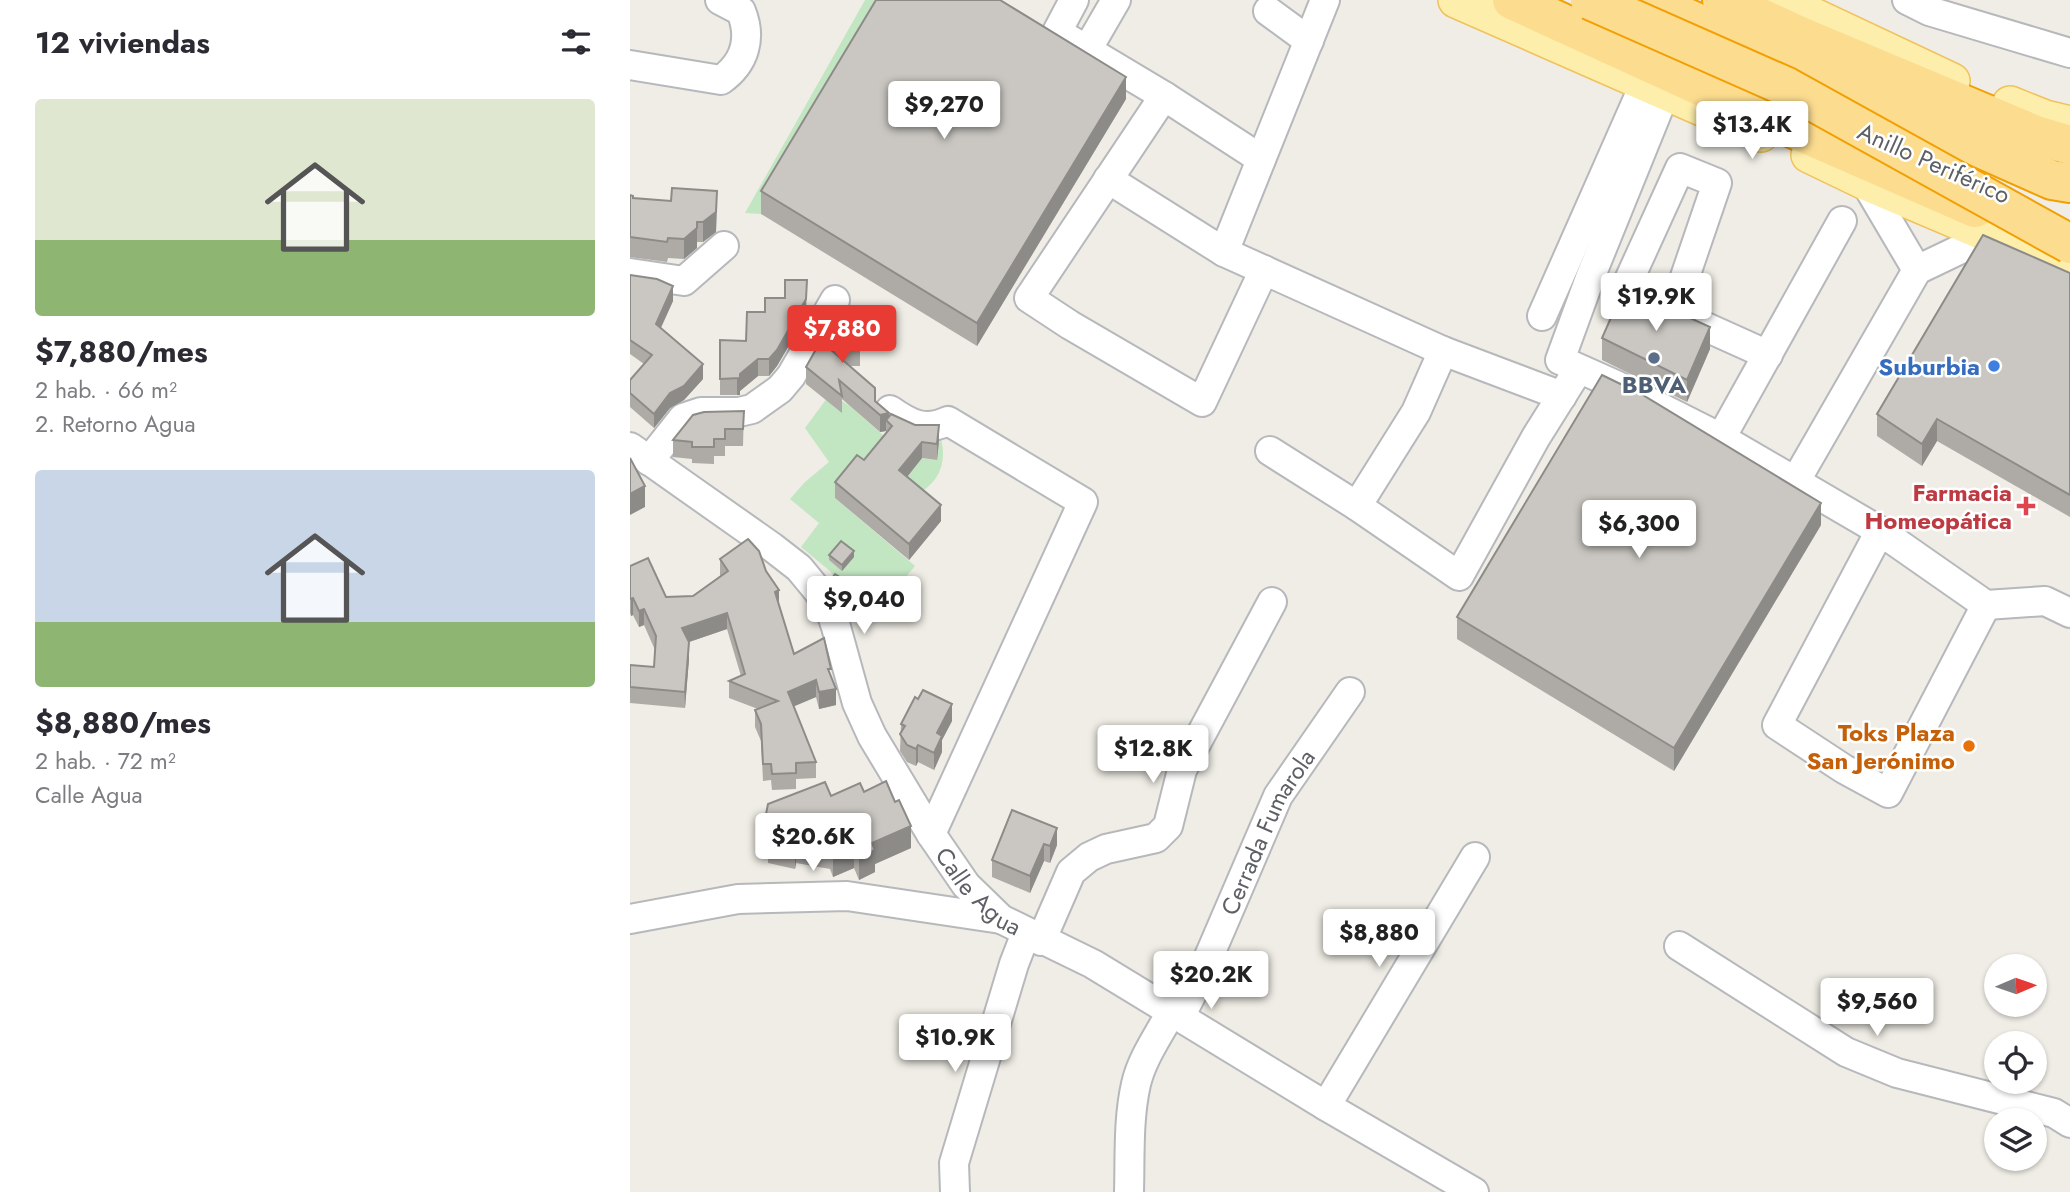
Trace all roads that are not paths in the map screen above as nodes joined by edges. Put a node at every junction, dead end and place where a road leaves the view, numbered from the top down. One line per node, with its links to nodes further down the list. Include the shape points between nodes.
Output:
1 (720, 0): 18 (street, via 741,11 747,30 741,59 721,80)
2 (1074, 0): 16 (street, via 1057,32)
3 (1116, 0): 16 (street)
4 (1325, 0): 15 (street)
5 (1456, 0): 19 (main road)
6 (1512, 0): 32 (highway, via 1794,129)
7 (1569, 0): 29 (highway, Anillo Periférico)
8 (1590, 0): 32 (highway, bridge, via 1787,87)
9 (1646, 0): 27 (highway, via 2052,180)
10 (1695, 0): 24 (highway)
11 (1722, 0): 22 (highway, via 2036,135)
12 (1780, 0): 21 (main road, via 1948,79)
13 (1926, 4): 17 (street)
14 (1268, 11): 15 (street)
15 (1309, 41): 23 (street)
16 (1087, 50): 20 (street)
17 (2070, 53)
18 (630, 65)
19 (1655, 88): 26 (main road); 38 (street); 42 (street)
20 (1164, 96): 23 (street); 25 (street)
21 (2070, 124)
22 (2070, 145)
23 (1261, 159): 33 (street)
24 (2070, 163)
25 (1108, 179): 33 (street); 35 (street, via 1029,298 1202,402)
26 (1865, 182): 30 (main road); 36 (street)
27 (2070, 183)
28 (1842, 221): 44 (street)
29 (2070, 224)
30 (1990, 235): 34 (main road); 36 (street)
31 (724, 246): 37 (street, via 684,281)
32 (2070, 246)
33 (1224, 251): 35 (street)
34 (2070, 269)
35 (1264, 270): 43 (street)
36 (1917, 270): 51 (street)
37 (630, 274)
38 (1590, 278): 39 (street); 45 (street, via 1560,360)
39 (1624, 291): 41 (street); 41 (street, via 1679,168 1717,183)
40 (835, 300): 50 (street, via 780,389 752,409 701,412 683,418)
41 (1673, 312): 44 (street)
42 (1542, 316)
43 (1443, 351): 46 (street); 52 (street, via 1416,412)
44 (1768, 355): 48 (street)
45 (1578, 370): 46 (street); 48 (street)
46 (1562, 396): 52 (street, via 1459,576)
47 (890, 410): 58 (street, via 923,427 948,421 1083,502)
48 (1721, 438): 51 (street)
49 (1270, 452): 52 (street)
50 (639, 454): 58 (street, Calle Agua, via 772,547 818,591 830,609 857,703 872,736)
51 (1796, 482): 53 (street)
52 (1357, 506)
53 (1880, 531): 55 (street); 55 (street, via 1777,724 1888,793)
54 (1272, 602): 62 (street, via 1182,770 1168,826 1156,838 1088,857 1071,872)
55 (1986, 605): 56 (street, via 2045,600)
56 (2070, 614)
57 (1350, 692): 64 (street, Cerrada Fumarola, via 1278,796 1198,982)
58 (931, 834): 61 (street, Calle Agua, via 966,885)
59 (1475, 857): 65 (street)
60 (630, 919): 61 (street, via 738,900 847,897)
61 (1001, 919): 62 (street, Calle Agua)
62 (1034, 937): 64 (street, Calle Agua, via 1093,964); 67 (street, via 1014,964 954,1163)
63 (1679, 946): 66 (street, via 1846,1052 1897,1073 2054,1113)
64 (1176, 1014): 65 (street, Calle Agua); 68 (street, Cerrada Fumarola, via 1142,1065 1136,1084)
65 (1326, 1106): 69 (street, Calle Agua)
66 (2070, 1123)
67 (955, 1192)
68 (1129, 1192)
69 (1474, 1192)

